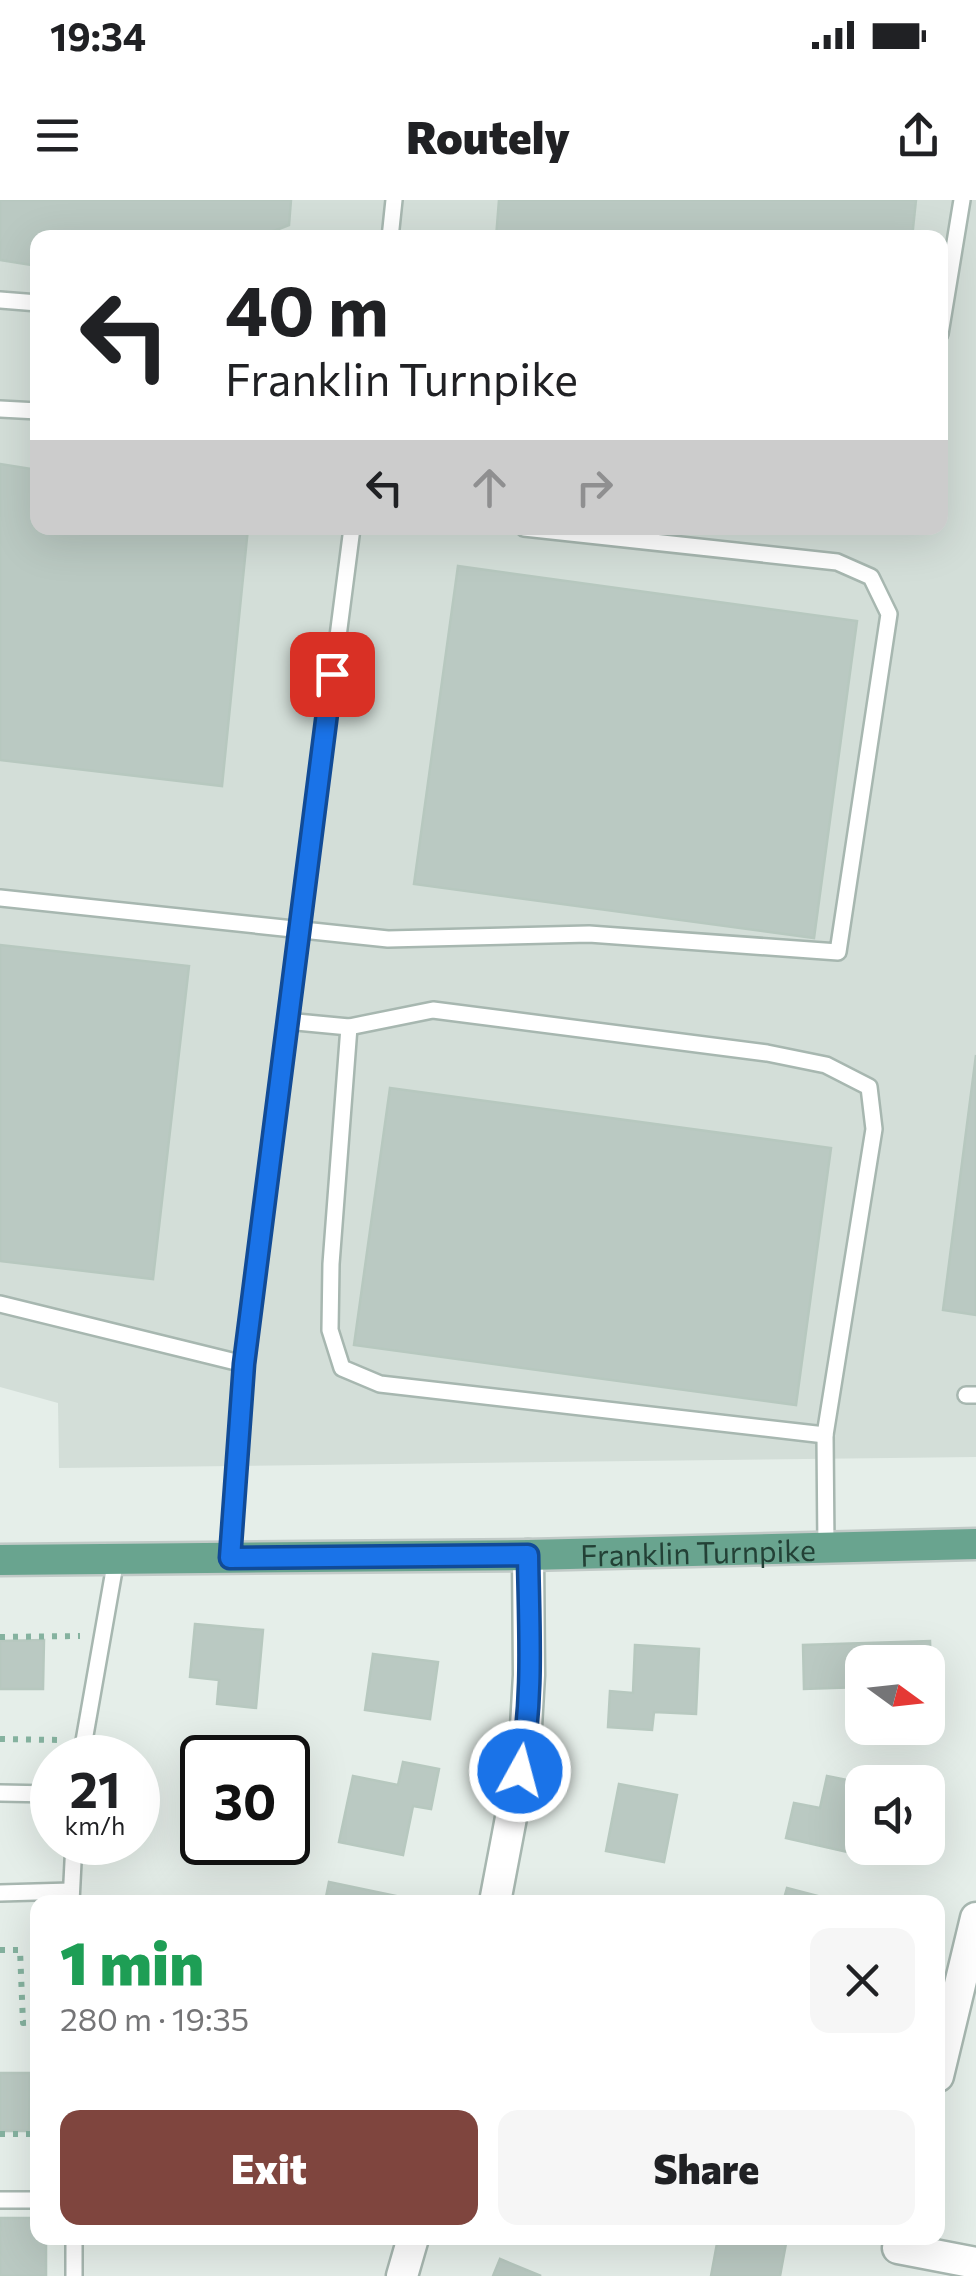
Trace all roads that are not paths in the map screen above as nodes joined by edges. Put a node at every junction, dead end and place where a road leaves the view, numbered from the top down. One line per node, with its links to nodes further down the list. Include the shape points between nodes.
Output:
1 (394, 200): 3 (lane)
2 (962, 200): 4 (lane)
3 (391, 230)
4 (948, 285)
5 (0, 300): 6 (lane)
6 (30, 303)
7 (0, 408): 8 (lane)
8 (30, 411)
9 (351, 535): 12 (lane)
10 (589, 535): 12 (lane, via 837,562 871,577 889,614 838,952 589,934 388,938)
11 (0, 898): 12 (lane)
12 (299, 931): 13 (lane)
13 (286, 1021): 14 (lane); 16 (lane)
14 (350, 1027): 17 (lane, via 330,1264 330,1330 342,1368 380,1384); 17 (lane, via 433,1010 766,1053 826,1065 869,1087 874,1129)
15 (0, 1304): 16 (lane)
16 (244, 1364): 22 (lane)
17 (825, 1434): 19 (lane)
18 (976, 1544): 19 (main road, Franklin Turnpike)
19 (826, 1548): 20 (main road, Franklin Turnpike)
20 (528, 1555): 22 (main road, Franklin Turnpike); 31 (street, via 525,1744)
21 (116, 1558): 22 (main road, Franklin Turnpike); 23 (main road, Franklin Turnpike); 24 (lane)
22 (230, 1558)
23 (0, 1560)
24 (85, 1735)
25 (0, 1793): 26 (lane)
26 (30, 1794)
27 (73, 1865): 30 (lane)
28 (0, 1893): 29 (lane)
29 (36, 1895)
30 (71, 1895)
31 (496, 1895)
32 (976, 1918): 33 (street)
33 (945, 2047)
34 (0, 2200): 35 (lane)
35 (30, 2200)
36 (74, 2245): 40 (lane)
37 (411, 2245): 41 (street)
38 (897, 2254): 39 (street)
39 (976, 2264)
40 (74, 2276)
41 (402, 2276)

